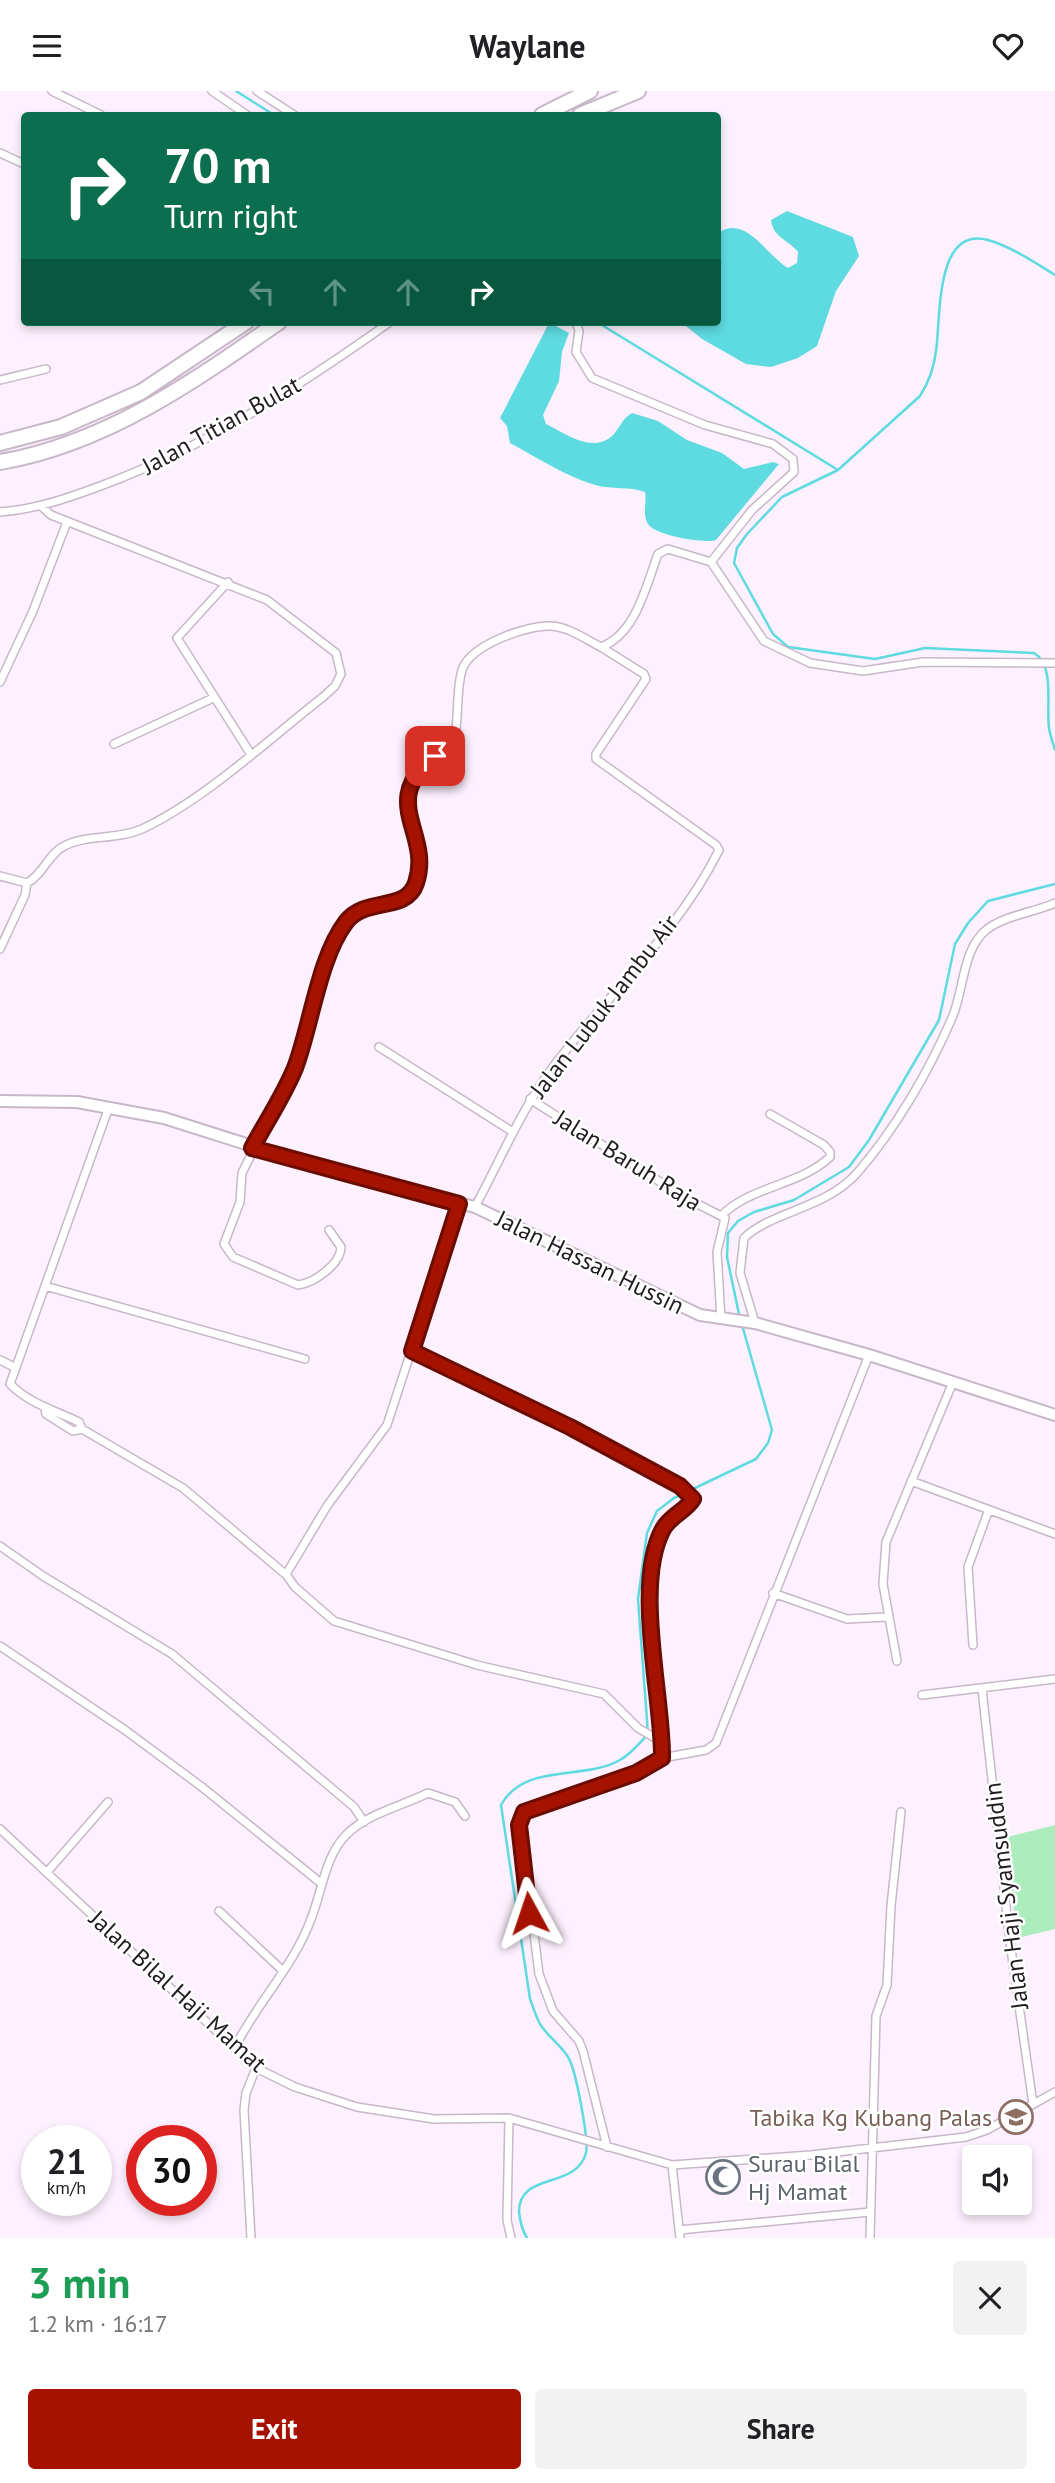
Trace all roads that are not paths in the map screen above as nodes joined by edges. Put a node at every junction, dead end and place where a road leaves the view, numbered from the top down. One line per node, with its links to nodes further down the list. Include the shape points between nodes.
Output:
1 (52, 91): 6 (street)
2 (212, 91): 7 (street)
3 (257, 91): 8 (street)
4 (590, 91): 9 (highway)
5 (638, 91): 10 (highway)
6 (95, 112)
7 (243, 112)
8 (289, 112)
9 (548, 112)
10 (587, 112)
11 (0, 153): 12 (street)
12 (21, 163)
13 (240, 326): 19 (highway, via 141,392 61,427)
14 (273, 326): 20 (highway, via 150,408 67,445)
15 (384, 326): 21 (street, Jalan Titian Bulat, via 201,442 150,467)
16 (577, 326): 24 (street, via 576,352 592,378 705,425 773,444 793,459 794,472 752,510)
17 (46, 369): 18 (street)
18 (0, 380)
19 (0, 443)
20 (0, 462)
21 (42, 507): 22 (street, Jalan Titian Bulat); 23 (street)
22 (0, 512)
23 (67, 521): 25 (street); 28 (street)
24 (711, 562): 26 (street, via 668,549 660,552 631,621 616,639); 27 (street, via 764,641 810,663 863,671 923,662)
25 (228, 582): 29 (street, via 177,638); 31 (street, via 267,600 331,647 341,666 335,686)
26 (601, 647): 37 (street, Jalan Lubuk Jambu Air, via 646,679 596,759 718,846 718,852 651,953 599,1007); 42 (street, via 566,629 539,627 500,639 467,661 461,674 455,735 417,770 408,788 418,865 414,888 401,900 359,908 345,922 294,1069)
27 (1055, 663)
28 (0, 682)
29 (213, 698): 30 (street); 31 (street)
30 (114, 744)
31 (250, 753): 33 (street, via 158,821 128,834 60,848)
32 (0, 876): 33 (street)
33 (27, 884): 35 (street)
34 (1055, 903): 49 (street, via 998,923 976,942 948,1026 906,1104 858,1172 811,1206 744,1238 740,1273)
35 (0, 949)
36 (379, 1047): 41 (street)
37 (530, 1099): 41 (street, Jalan Lubuk Jambu Air); 45 (street, Jalan Baruh Raja)
38 (0, 1101): 39 (street, Jalan Hassan Hussin, via 60,1100)
39 (109, 1107): 42 (street, Jalan Hassan Hussin, via 175,1121); 47 (street)
40 (770, 1114): 45 (street, via 824,1145 830,1157 733,1204)
41 (513, 1132): 44 (street, Jalan Lubuk Jambu Air)
42 (252, 1148): 43 (street, Jalan Hassan Hussin); 46 (street, via 224,1244 227,1252 292,1283 304,1284 316,1279 341,1251)
43 (459, 1204): 44 (street, Jalan Hassan Hussin); 50 (street)
44 (475, 1207): 48 (street, Jalan Hassan Hussin, via 699,1315)
45 (723, 1218): 48 (street, via 717,1252)
46 (329, 1230)
47 (46, 1286): 52 (street); 54 (street)
48 (726, 1320): 49 (street, Jalan Hassan Hussin)
49 (752, 1323): 51 (street, Jalan Hassan Hussin)
50 (412, 1351): 61 (street, via 387,1425); 70 (street, via 570,1427 680,1486 691,1497 692,1503 664,1528 654,1563 653,1680)
51 (869, 1355): 55 (street, Jalan Hassan Hussin); 62 (street)
52 (305, 1359)
53 (0, 1360): 54 (street)
54 (16, 1368): 61 (street, via 10,1384 46,1414 73,1431 82,1429 183,1488)
55 (953, 1382): 56 (street, Jalan Hassan Hussin); 57 (street)
56 (1055, 1415)
57 (911, 1481): 58 (street); 63 (street, via 885,1549)
58 (988, 1512): 59 (street); 64 (street, via 968,1567)
59 (1055, 1534)
60 (0, 1546): 75 (street, via 172,1654 354,1807)
61 (285, 1573): 70 (street, via 334,1621 477,1665 604,1695)
62 (773, 1593): 63 (street, via 847,1619); 71 (street, via 716,1743 706,1750)
63 (887, 1617): 66 (street)
64 (973, 1645)
65 (0, 1646): 78 (street, via 125,1730)
66 (897, 1661)
67 (1055, 1679): 68 (street)
68 (982, 1689): 69 (street); 84 (street, Jalan Haji Syamsuddin)
69 (922, 1695)
70 (658, 1741): 71 (street)
71 (662, 1758): 86 (street, via 636,1773 527,1810 519,1825 539,1974 553,2011 579,2041 587,2060)
72 (108, 1802): 77 (street)
73 (901, 1812): 87 (street, via 887,1985 876,2016)
74 (465, 1816): 75 (street, via 455,1802 428,1793)
75 (363, 1822): 78 (street, via 335,1849)
76 (0, 1829): 77 (street, Jalan Bilal Haji Mamat)
77 (48, 1871): 81 (street, Jalan Bilal Haji Mamat)
78 (322, 1884): 80 (street, via 304,1935)
79 (219, 1911): 80 (street)
80 (282, 1970): 81 (street)
81 (234, 2049): 82 (street, Jalan Bilal Haji Mamat)
82 (256, 2068): 85 (street, Jalan Bilal Haji Mamat, via 295,2087 357,2107 434,2119); 91 (street, via 244,2110)
83 (1055, 2092): 84 (street, Jalan Bilal Haji Mamat)
84 (1033, 2104): 87 (street, Jalan Bilal Haji Mamat, via 966,2137)
85 (509, 2118): 86 (street, Jalan Bilal Haji Mamat); 92 (street, via 507,2220)
86 (607, 2147): 88 (street, Jalan Bilal Haji Mamat)
87 (871, 2149): 88 (street, Jalan Bilal Haji Mamat); 89 (street)
88 (672, 2165): 90 (street)
89 (870, 2213): 90 (street); 93 (street)
90 (679, 2234)
91 (251, 2238)
92 (511, 2238)
93 (870, 2238)

